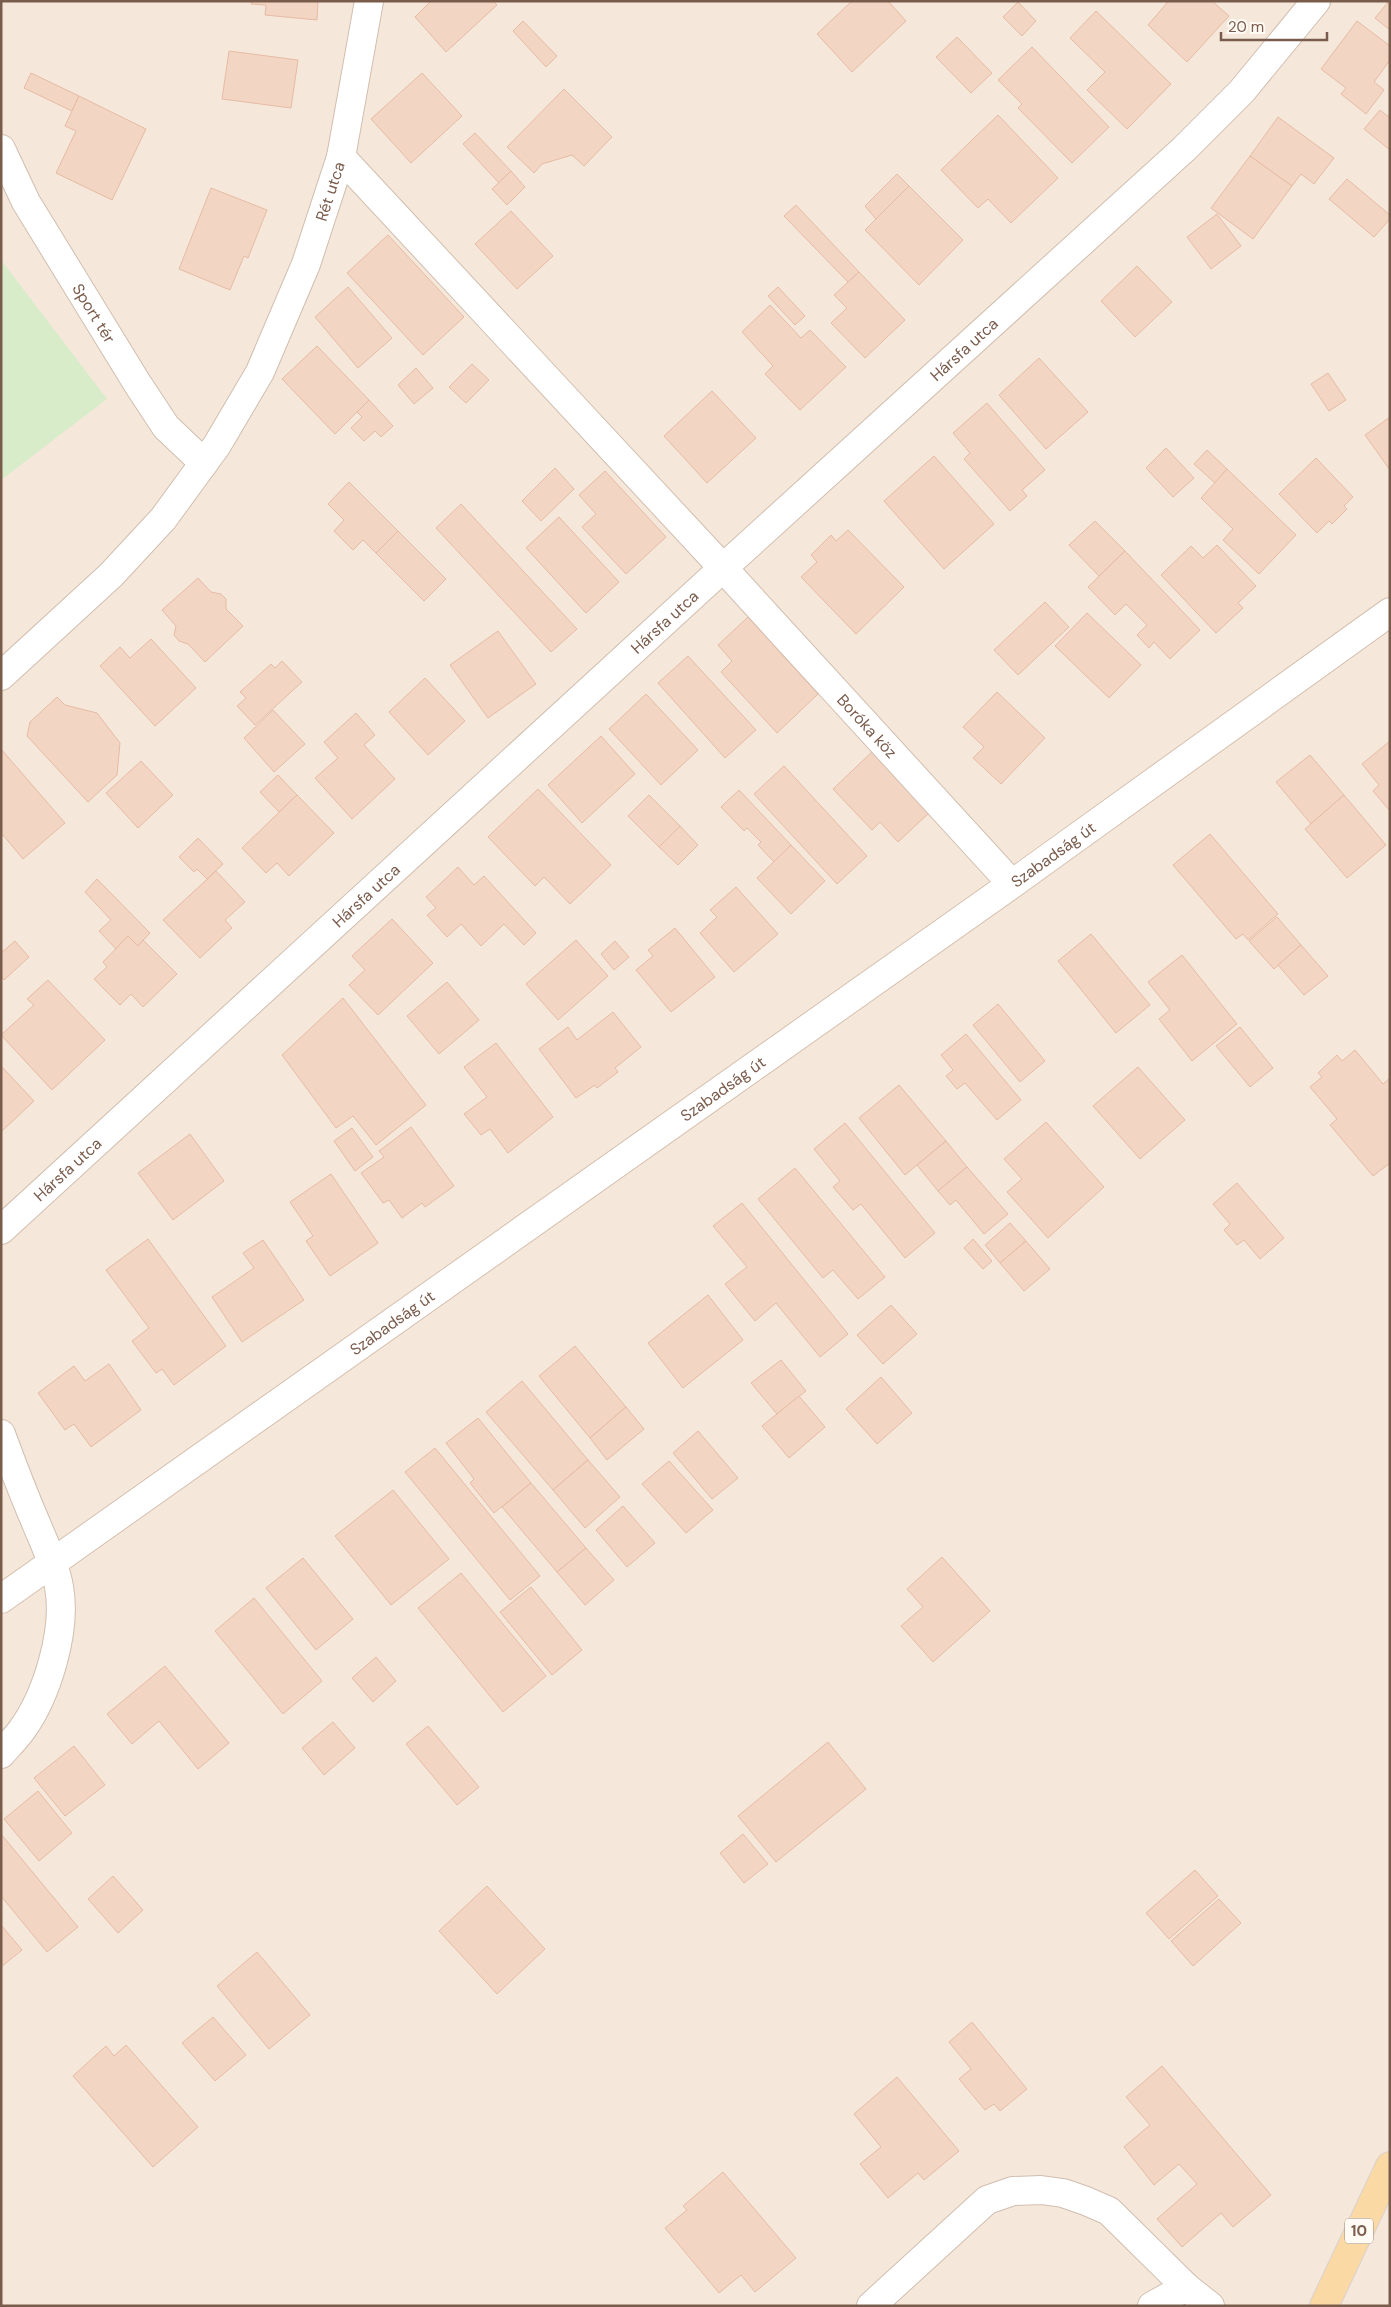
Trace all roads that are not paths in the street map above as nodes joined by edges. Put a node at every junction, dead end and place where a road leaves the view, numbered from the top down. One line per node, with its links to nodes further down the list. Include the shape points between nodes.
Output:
1 (369, 1): 4 (street, Rét utca)
2 (1316, 1): 6 (street, Hársfa utca, via 1242,91 1184,149)
3 (1, 149): 5 (street, Sport tér, via 26,202 137,384 166,427)
4 (341, 157): 5 (street, Rét utca, via 306,264 260,372); 6 (street, Boróka köz)
5 (204, 464): 8 (street, via 163,519 111,575)
6 (723, 568): 9 (street, Boróka köz); 10 (street, Hársfa utca)
7 (1390, 612): 9 (street, Szabadság út)
8 (1, 676)
9 (1012, 884): 12 (street, Szabadság út)
10 (1, 1230)
11 (1, 1434): 12 (street)
12 (53, 1564): 13 (street, Szabadság út); 14 (street, via 62,1606 54,1658 42,1692 22,1730)
13 (1, 1599)
14 (1, 1754)
15 (1390, 2166): 20 (main road, 10)
16 (1186, 2288): 17 (street, via 1109,2211 1063,2193 1013,2191 987,2200); 18 (street); 19 (street)
17 (870, 2306)
18 (1152, 2306)
19 (1210, 2306)
20 (1324, 2306)

